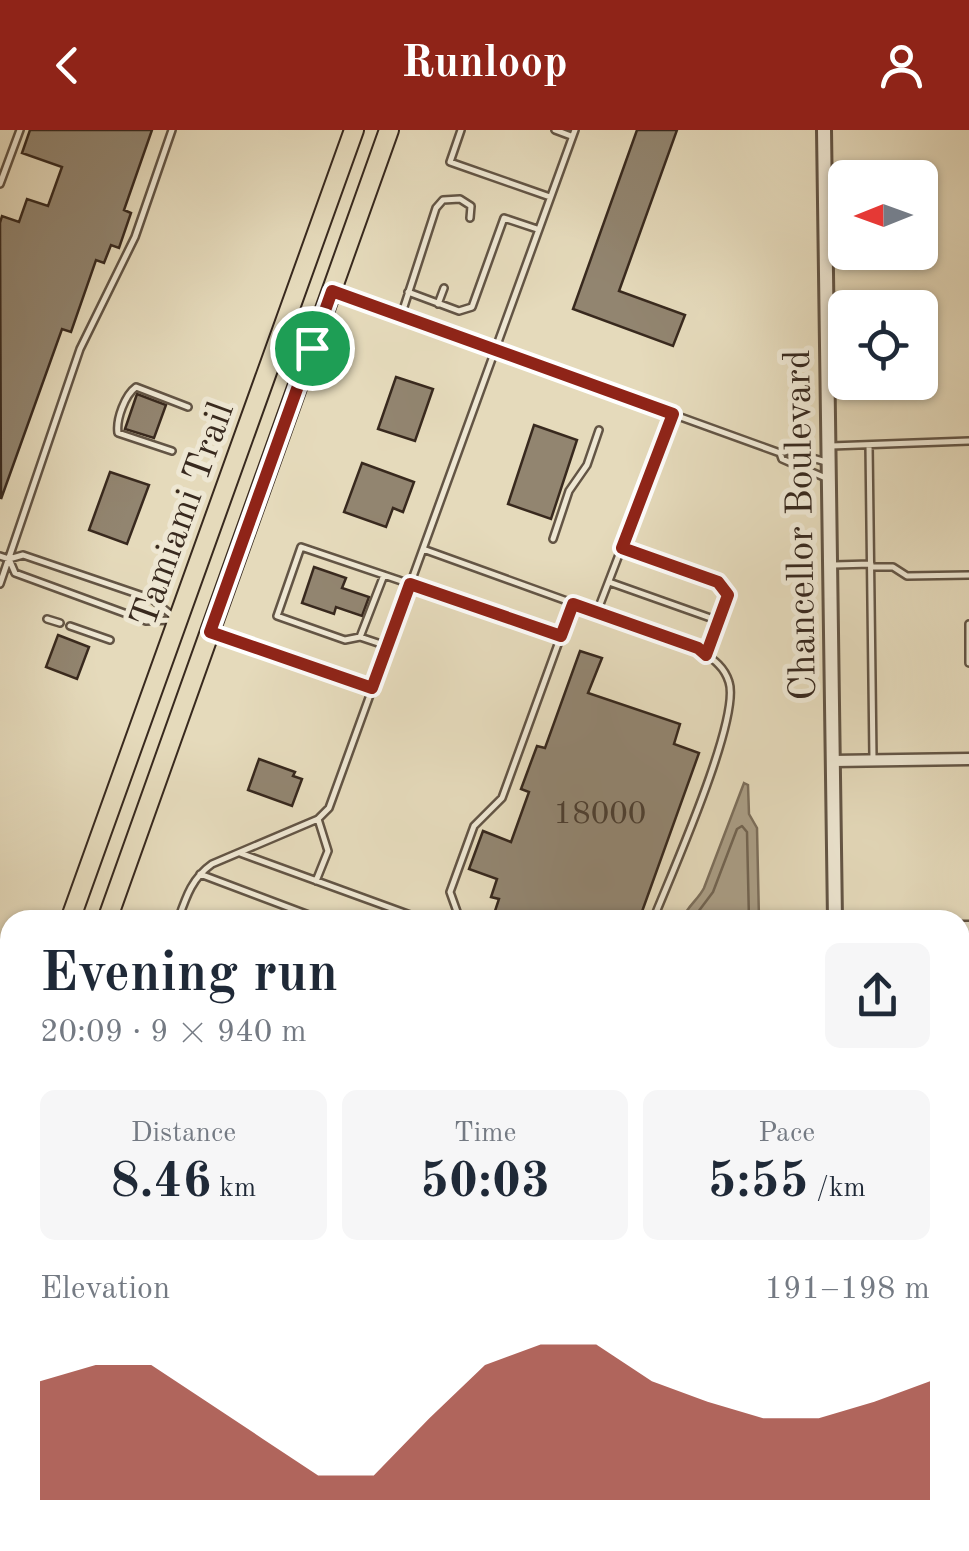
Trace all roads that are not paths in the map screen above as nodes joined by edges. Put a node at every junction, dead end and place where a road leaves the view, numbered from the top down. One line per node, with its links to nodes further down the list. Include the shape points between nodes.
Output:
1 (20, 130): 10 (lane)
2 (172, 130): 35 (lane, via 136,236 80,350)
3 (354, 130): 46 (main road, Tamiami Trail)
4 (381, 130): 19 (main road, via 318,307)
5 (390, 130): 15 (main road, Tamiami Trail)
6 (461, 130): 11 (lane, via 450,162)
7 (555, 130): 9 (lane)
8 (824, 130): 26 (street, Chancellor Boulevard)
9 (574, 133): 11 (lane)
10 (0, 184)
11 (550, 197): 13 (lane)
12 (470, 218): 16 (lane, via 468,203 442,200)
13 (538, 230): 17 (lane, via 504,218 472,307 459,311); 20 (lane)
14 (444, 288): 17 (lane)
15 (332, 291): 18 (lane); 19 (main road, Tamiami Trail)
16 (408, 292): 17 (lane); 18 (lane)
17 (438, 304)
18 (401, 316): 20 (lane)
19 (312, 348): 51 (main road, Tamiami Trail)
20 (495, 350): 22 (lane); 33 (lane)
21 (188, 407): 27 (lane, via 136,387 129,392 118,432)
22 (673, 414): 28 (lane); 32 (lane)
23 (599, 430): 31 (lane)
24 (969, 441): 25 (lane)
25 (869, 444): 26 (lane); 37 (lane)
26 (828, 446): 29 (street, Chancellor Boulevard)
27 (172, 451)
28 (780, 453): 29 (lane); 30 (lane)
29 (829, 462): 30 (street, Chancellor Boulevard)
30 (829, 480): 36 (street, Chancellor Boulevard)
31 (553, 539)
32 (622, 548): 40 (lane); 47 (lane, via 718,582 728,595)
33 (422, 549): 42 (lane); 43 (lane)
34 (0, 556): 35 (lane)
35 (9, 559): 41 (lane); 46 (lane, via 23,555 152,599); 46 (lane, via 16,573 109,608 146,621)
36 (830, 564): 37 (lane); 61 (street, Chancellor Boulevard)
37 (871, 566): 39 (lane, via 907,576); 60 (lane)
38 (384, 575): 42 (lane); 53 (lane); 53 (lane, via 301,547 277,616 344,640)
39 (969, 575)
40 (608, 582): 44 (lane); 47 (lane)
41 (0, 584)
42 (410, 584): 52 (lane); 55 (lane)
43 (573, 604): 44 (lane); 52 (lane)
44 (597, 612): 56 (lane)
45 (48, 618): 48 (lane)
46 (178, 620): 51 (main road); 66 (main road, Tamiami Trail)
47 (718, 620): 56 (lane)
48 (60, 623)
49 (969, 624): 57 (lane)
50 (70, 626): 54 (lane)
51 (210, 632): 58 (lane); 67 (main road, Tamiami Trail)
52 (561, 636): 71 (lane, via 502,798 474,826 450,892)
53 (360, 637): 55 (lane)
54 (110, 640)
55 (387, 646): 58 (lane)
56 (706, 655): 72 (lane, via 730,682 731,702)
57 (968, 663)
58 (372, 688): 62 (lane, via 329,808)
59 (969, 759): 60 (street)
60 (873, 761): 61 (street)
61 (833, 762): 73 (street, Chancellor Boulevard)
62 (318, 820): 63 (lane); 65 (lane, via 328,852)
63 (240, 853): 64 (lane); 65 (lane)
64 (200, 874): 68 (lane); 69 (lane)
65 (316, 881): 70 (lane)
66 (76, 910)
67 (110, 910)
68 (182, 910)
69 (295, 910)
70 (396, 910)
71 (456, 910)
72 (657, 910)
73 (835, 910)

